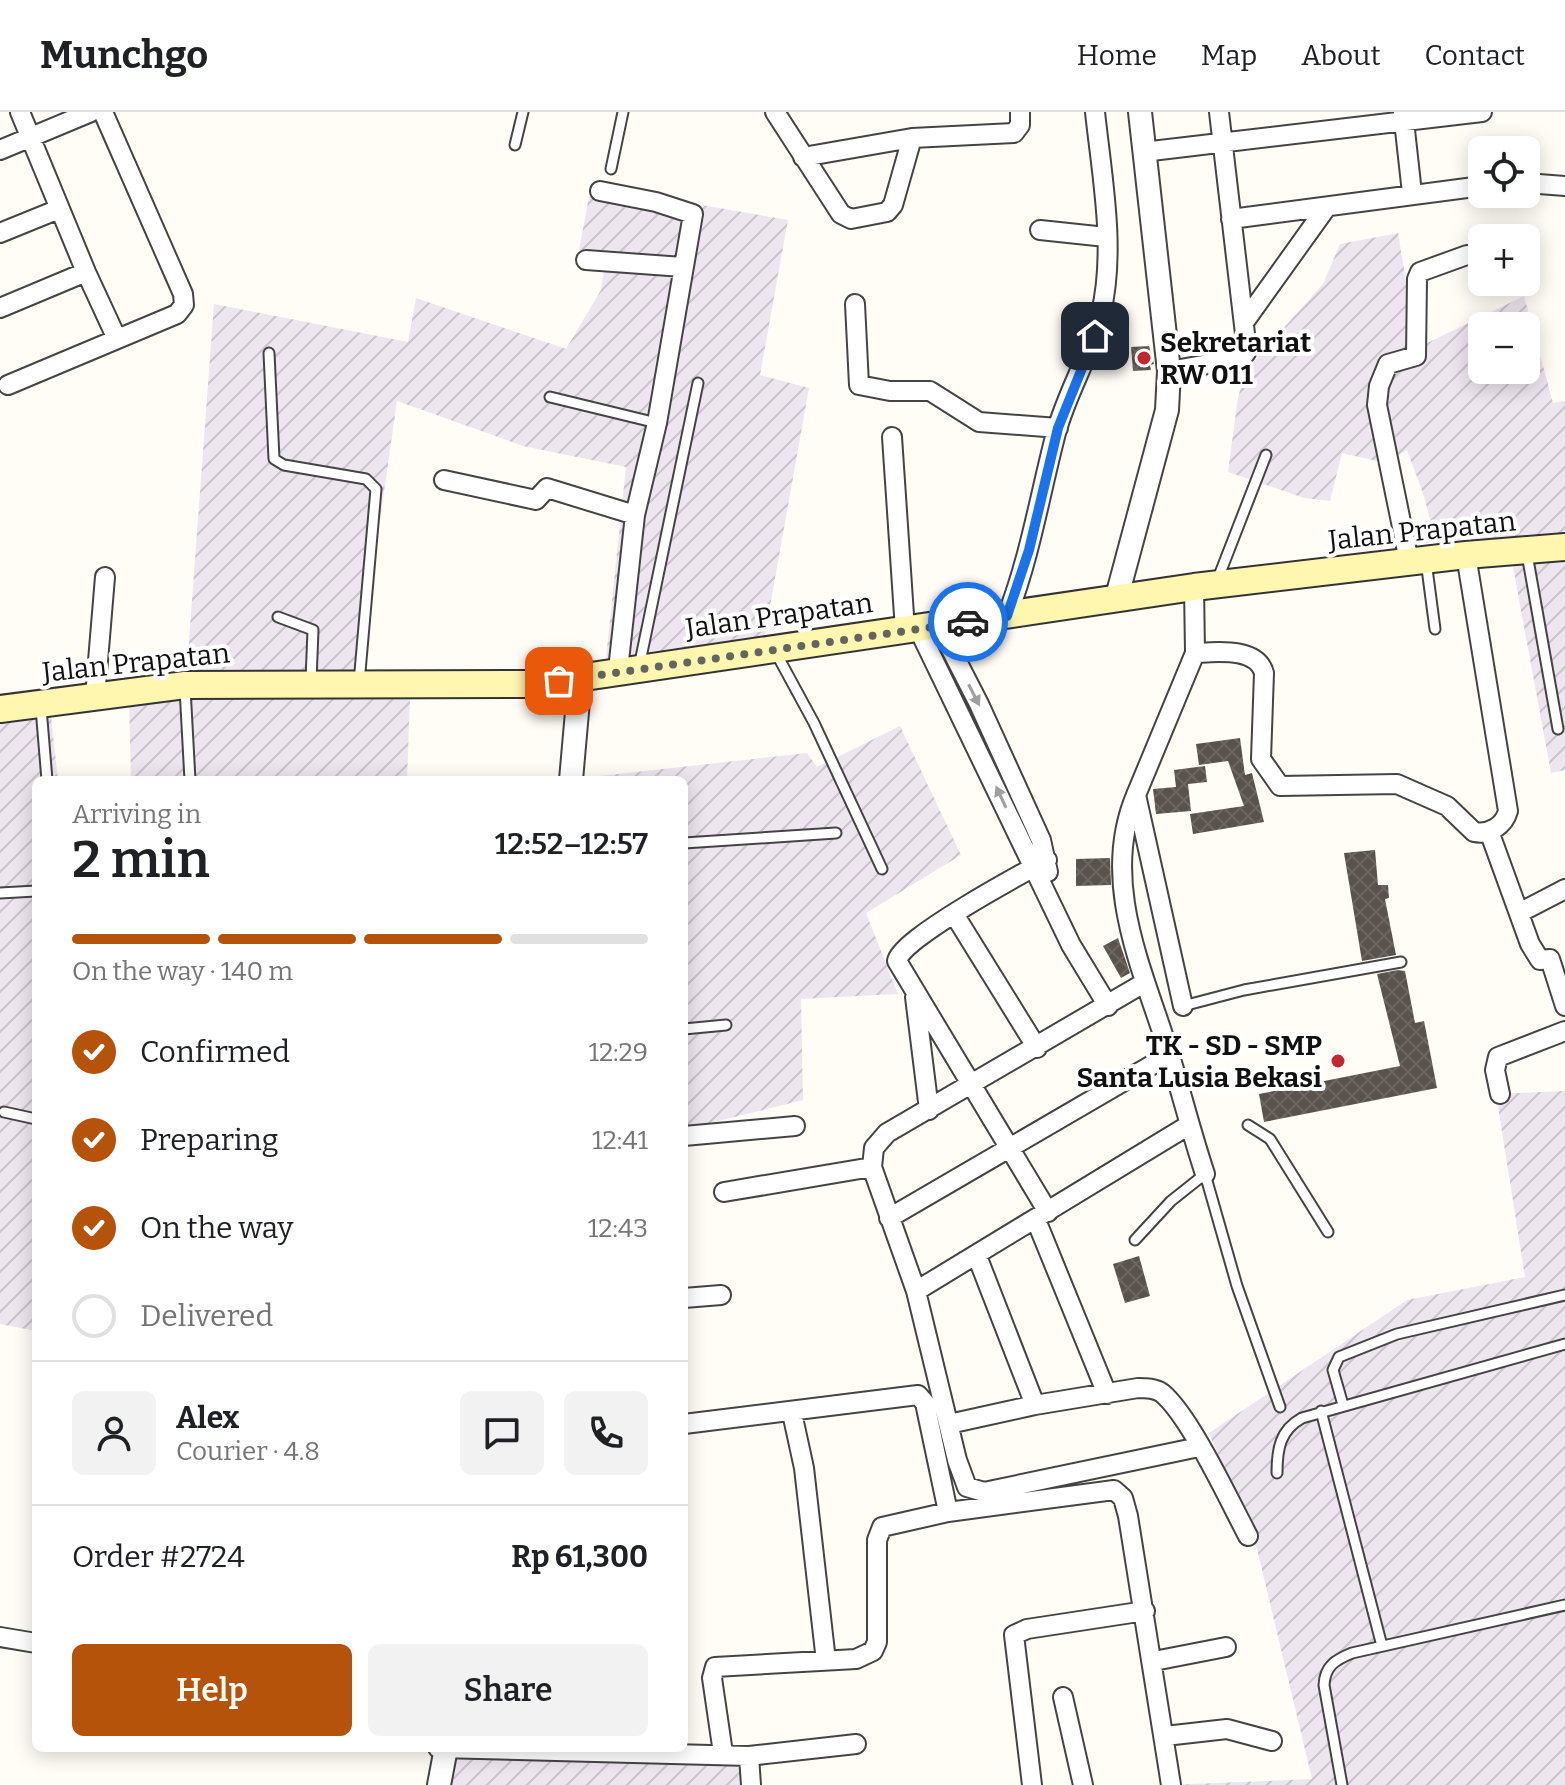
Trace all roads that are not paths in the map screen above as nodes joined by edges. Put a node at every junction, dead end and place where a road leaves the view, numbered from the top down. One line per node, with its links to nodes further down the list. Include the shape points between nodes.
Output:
1 (20, 112): 13 (street)
2 (91, 112): 13 (street)
3 (103, 112): 39 (street, via 184,305 177,314)
4 (523, 112): 16 (lane)
5 (623, 112): 20 (lane)
6 (775, 112): 19 (street)
7 (1020, 112): 14 (street, via 1014,133)
8 (1095, 112): 31 (street)
9 (1140, 112): 18 (street)
10 (1219, 112): 15 (street)
11 (1482, 112): 12 (street)
12 (1403, 118): 15 (street); 25 (street)
13 (30, 136): 17 (street); 27 (street)
14 (912, 138): 19 (street); 19 (street, via 893,205 880,215 846,218)
15 (1223, 142): 18 (street); 28 (street)
16 (515, 145)
17 (0, 150)
18 (1143, 152): 41 (street)
19 (803, 157)
20 (611, 169)
21 (1540, 184): 22 (street)
22 (1565, 186)
23 (1468, 187): 25 (street)
24 (600, 191): 34 (street, via 691,212)
25 (1412, 193): 26 (street)
26 (1326, 208): 28 (street); 38 (street)
27 (59, 209): 30 (street); 35 (street)
28 (1231, 219): 38 (street)
29 (1040, 230): 31 (street)
30 (0, 233)
31 (1106, 237): 46 (street, via 1101,316)
32 (1467, 255): 54 (street, via 1420,272 1416,356 1388,364 1379,386 1377,405)
33 (586, 260): 34 (street)
34 (683, 267): 45 (street)
35 (86, 272): 37 (street); 39 (street)
36 (855, 304): 46 (street, via 859,385 930,391 979,422)
37 (0, 308)
38 (1245, 321): 41 (street, via 1244,357)
39 (117, 339): 43 (street)
40 (269, 353): 67 (lane, via 274,459 366,479 376,489)
41 (1169, 371): 57 (street, via 1167,410)
42 (698, 383): 64 (lane)
43 (8, 385)
44 (550, 397): 45 (lane)
45 (657, 423): 50 (street)
46 (1058, 428): 58 (street)
47 (892, 437): 60 (street)
48 (1266, 455): 56 (lane)
49 (444, 480): 50 (street, via 536,500 547,488)
50 (635, 515): 64 (street)
51 (1565, 547): 52 (main road, Jalan Prapatan)
52 (1527, 551): 53 (main road, Jalan Prapatan); 72 (lane)
53 (1466, 555): 54 (main road, Jalan Prapatan); 79 (street, via 1508,811 1505,820)
54 (1417, 560): 56 (main road, Jalan Prapatan); 61 (lane)
55 (105, 577): 69 (street)
56 (1205, 586): 57 (main road, Jalan Prapatan); 63 (street)
57 (1116, 600): 58 (main road, Jalan Prapatan)
58 (1007, 616): 60 (main road, Jalan Prapatan)
59 (278, 617): 66 (lane, via 313,630)
60 (921, 628): 62 (main road, Jalan Prapatan); 73 (street, one-way to 73); 74 (street)
61 (1435, 629)
62 (772, 647): 64 (main road, Jalan Prapatan); 83 (lane)
63 (1195, 653): 78 (street); 79 (street, via 1251,656 1260,663 1261,759 1280,786 1397,784 1447,806 1474,832)
64 (628, 668): 65 (main road, Jalan Prapatan)
65 (580, 678): 67 (main road, Jalan Prapatan, via 537,684); 77 (street)
66 (311, 682): 67 (main road, Jalan Prapatan); 68 (main road, Jalan Prapatan)
67 (359, 683)
68 (185, 685): 69 (main road, Jalan Prapatan); 76 (lane)
69 (95, 697): 70 (main road, Jalan Prapatan)
70 (40, 704): 71 (main road, Jalan Prapatan); 75 (lane)
71 (0, 709)
72 (1558, 729)
73 (999, 747): 74 (street); 82 (street)
74 (981, 756): 82 (street, one-way to 74)
75 (47, 776)
76 (190, 776)
77 (571, 776)
78 (1136, 795): 91 (street, via 1124,823 1122,865 1127,917); 94 (street)
79 (1489, 831): 87 (street)
80 (836, 833): 81 (lane)
81 (688, 843)
82 (1041, 864): 88 (street); 93 (street, via 1071,945)
83 (882, 869)
84 (1565, 889): 87 (street)
85 (32, 891): 86 (lane)
86 (0, 893)
87 (1519, 913): 89 (street, via 1536,956)
88 (954, 914): 92 (street, via 898,955); 99 (street)
89 (1558, 957): 95 (street)
90 (1401, 962): 94 (lane)
91 (1144, 983): 93 (street); 100 (street)
92 (914, 991): 101 (street); 103 (street)
93 (1108, 1006): 99 (street)
94 (1183, 1006)
95 (1565, 1006)
96 (726, 1025): 97 (lane)
97 (688, 1029)
98 (1565, 1031): 102 (street, via 1498,1057)
99 (1037, 1048): 101 (street)
100 (1169, 1055): 106 (street); 110 (street)
101 (972, 1086): 103 (street); 110 (street)
102 (1500, 1094)
103 (929, 1110): 111 (street, via 880,1139)
104 (4, 1112): 105 (lane)
105 (32, 1118)
106 (1189, 1125): 112 (street); 114 (street)
107 (1248, 1125): 116 (lane, via 1270,1139)
108 (795, 1126): 109 (street)
109 (688, 1136)
110 (1010, 1147): 114 (street); 115 (street)
111 (872, 1167): 113 (street); 115 (street)
112 (1205, 1174): 117 (lane); 127 (lane)
113 (724, 1192)
114 (1042, 1216): 118 (street); 124 (street)
115 (889, 1218): 119 (street)
116 (1328, 1232)
117 (1135, 1240)
118 (977, 1256): 119 (street); 125 (street)
119 (916, 1291): 131 (street)
120 (721, 1295): 122 (street)
121 (1565, 1295): 126 (lane, via 1411,1330 1339,1357 1333,1370)
122 (688, 1298)
123 (1565, 1344): 126 (lane)
124 (1107, 1394): 125 (street); 132 (street, via 1155,1389)
125 (1035, 1405): 131 (street)
126 (1343, 1405): 128 (lane)
127 (1280, 1407)
128 (1321, 1411): 133 (lane, via 1284,1432); 140 (lane)
129 (792, 1413): 130 (street); 134 (street, via 921,1396); 142 (street, via 806,1480)
130 (688, 1424)
131 (949, 1424): 132 (street, via 961,1476 977,1492)
132 (1199, 1447): 135 (street)
133 (1277, 1473)
134 (948, 1512): 137 (street, via 1116,1491 1125,1504); 142 (street, via 879,1529 875,1648 856,1659)
135 (1248, 1536)
136 (1565, 1605): 140 (lane)
137 (1145, 1611): 143 (street); 154 (street, via 1014,1635)
138 (0, 1637): 139 (street)
139 (32, 1642)
140 (1382, 1646): 157 (lane, via 1339,1658 1325,1675)
141 (1226, 1647): 143 (street)
142 (826, 1661): 150 (street, via 715,1667 712,1678)
143 (1154, 1661): 145 (street)
144 (1063, 1697): 155 (street)
145 (1165, 1736): 146 (street, via 1227,1729); 156 (street)
146 (1272, 1741)
147 (856, 1744): 151 (street)
148 (443, 1752): 152 (street)
149 (653, 1752): 150 (street)
150 (723, 1753): 151 (street)
151 (749, 1756): 153 (street)
152 (439, 1785)
153 (751, 1785)
154 (1032, 1785)
155 (1083, 1785)
156 (1171, 1785)
157 (1342, 1785)

